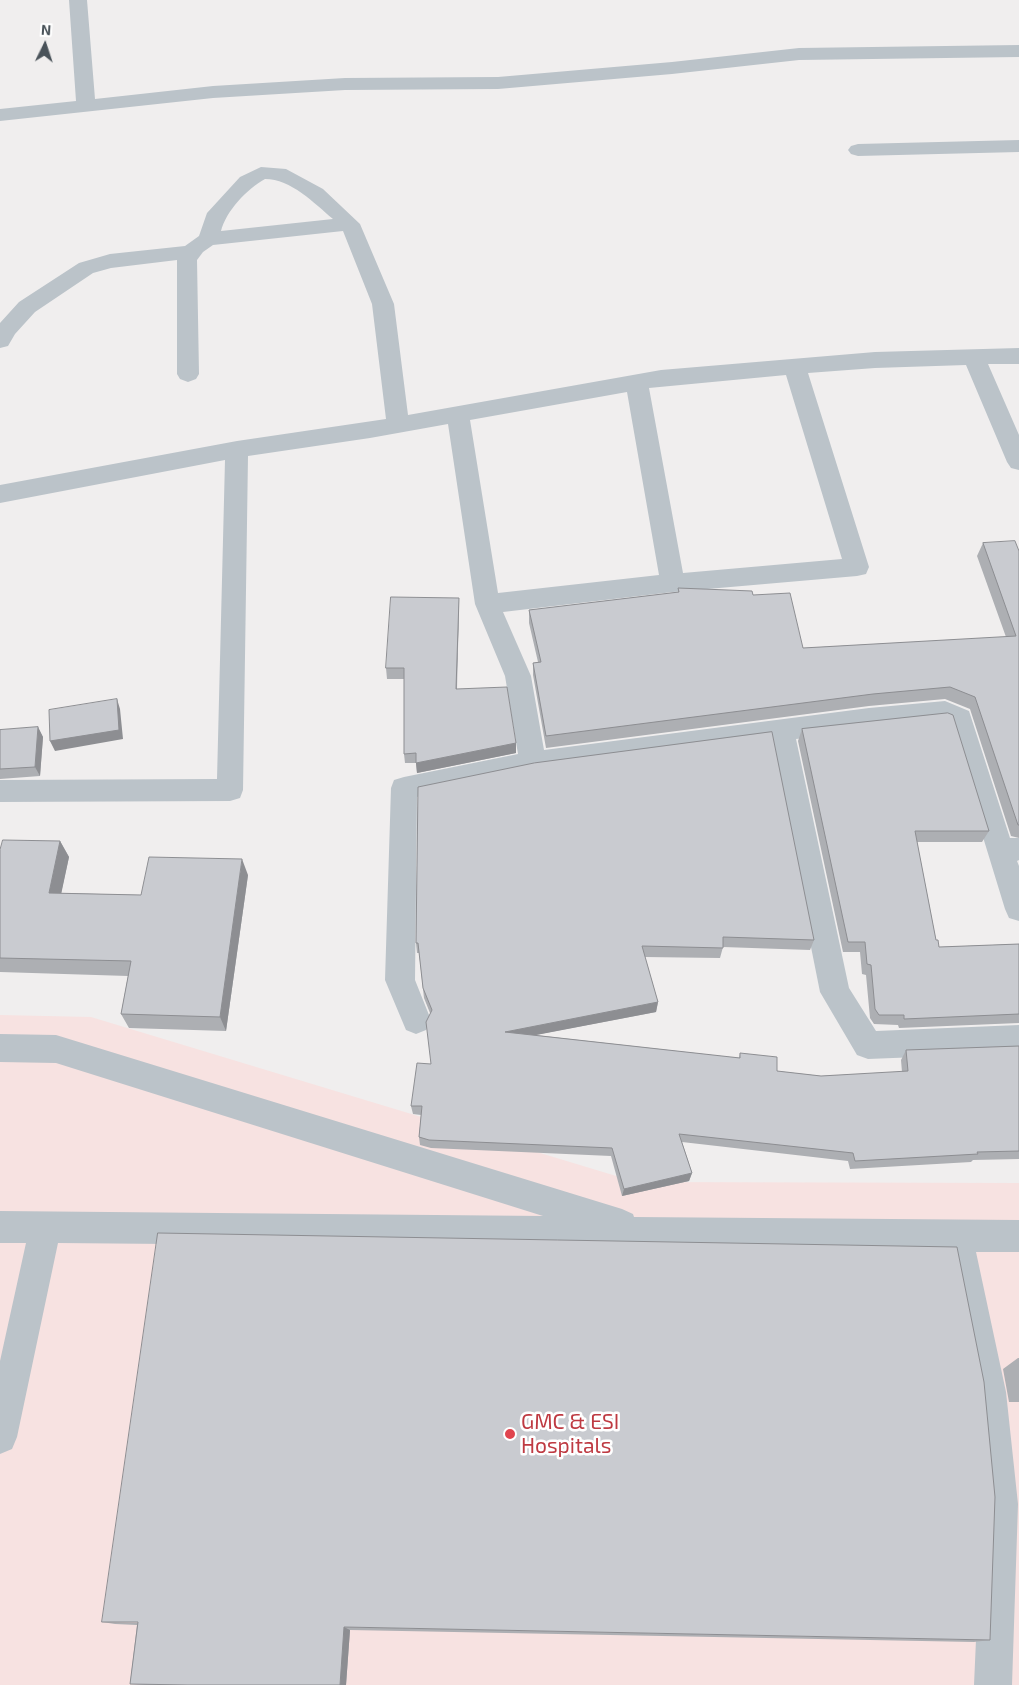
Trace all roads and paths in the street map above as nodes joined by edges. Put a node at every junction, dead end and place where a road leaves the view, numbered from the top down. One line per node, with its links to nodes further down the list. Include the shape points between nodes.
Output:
1 (78, 0): 3 (street)
2 (1019, 51): 3 (street, via 799,54 498,83 345,84 212,92)
3 (86, 105): 4 (street)
4 (0, 115)
5 (1019, 146): 6 (street)
6 (858, 150)
7 (350, 224): 8 (street); 8 (street, via 316,193 279,173 261,173 247,181 214,218); 17 (street, via 383,304)
8 (208, 239): 9 (street)
9 (190, 252): 10 (street, via 104,262 86,268 27,307); 14 (street, via 187,260)
10 (0, 341)
11 (1019, 356): 12 (street)
12 (974, 357): 13 (street); 19 (street)
13 (795, 366): 15 (street, via 660,378); 21 (street, via 857,567)
14 (188, 374)
15 (637, 383): 16 (street); 21 (street)
16 (458, 414): 17 (street); 22 (street)
17 (398, 425): 18 (street)
18 (237, 450): 20 (street); 25 (street, via 230,790)
19 (1019, 462)
20 (0, 494)
21 (674, 583): 22 (street)
22 (487, 604): 24 (street, via 518,676)
23 (781, 732): 24 (street); 26 (street, via 869,718 929,713 945,712 960,719); 29 (street, via 835,992 868,1045)
24 (533, 762): 28 (street, via 404,788 400,980)
25 (0, 791)
26 (1010, 849): 27 (street)
27 (1019, 909)
28 (416, 1020)
29 (1019, 1039)
30 (0, 1048): 33 (street, via 56,1049)
31 (0, 1227): 32 (street)
32 (46, 1227): 33 (street); 36 (street)
33 (649, 1234): 34 (street)
34 (956, 1236): 35 (street); 37 (street, via 990,1392 1000,1504)
35 (1019, 1236)
36 (0, 1437)
37 (993, 1685)

